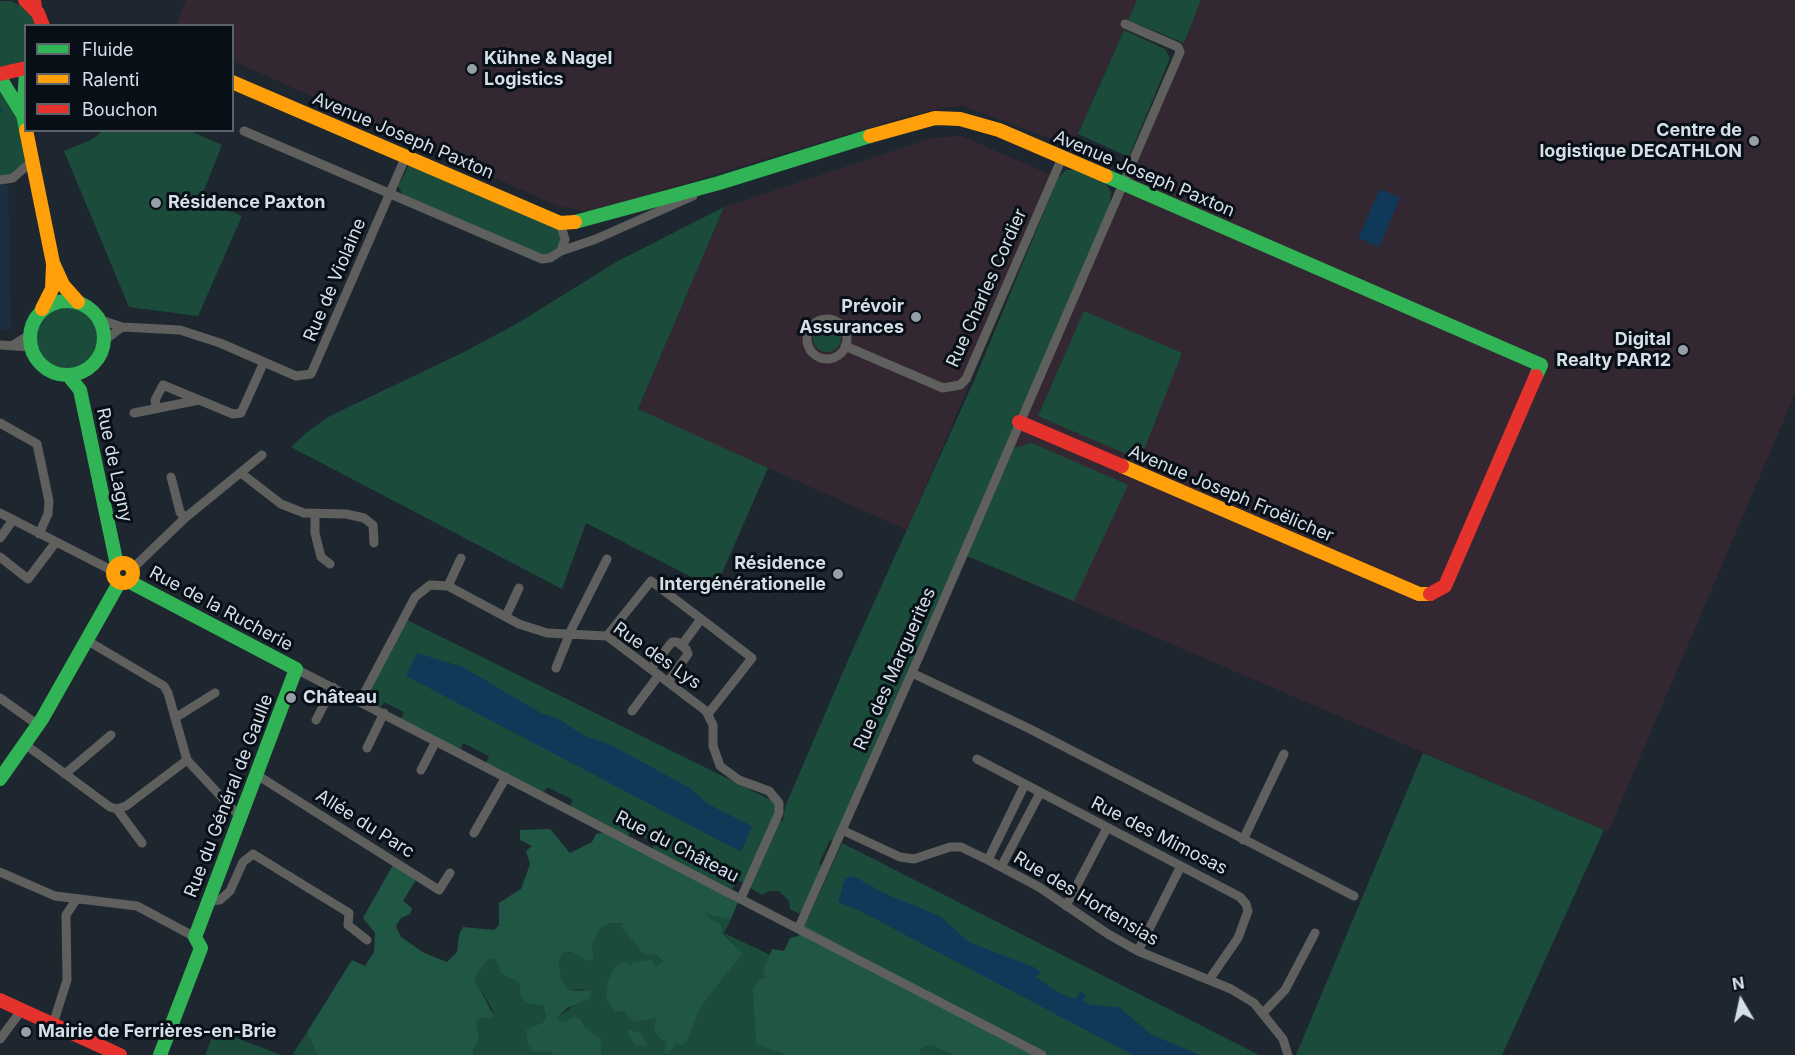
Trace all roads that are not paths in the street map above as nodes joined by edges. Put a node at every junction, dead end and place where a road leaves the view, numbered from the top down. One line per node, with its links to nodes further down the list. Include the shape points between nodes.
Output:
1 (31, 3): 2 (street)
2 (43, 24)
3 (1125, 24): 17 (street, via 1178,47 1180,52)
4 (24, 69): 5 (street)
5 (0, 76): 8 (street)
6 (234, 83): 12 (street, Avenue Joseph Paxton)
7 (24, 94): 8 (street)
8 (22, 115): 9 (street)
9 (24, 122)
10 (244, 131): 18 (street, Avenue Joseph Paxton)
11 (26, 132): 14 (street)
12 (406, 156): 18 (street, Rue de Violaine); 19 (street, Avenue Joseph Paxton)
13 (1062, 158): 16 (street, Avenue Joseph Paxton, via 988,126 935,118); 17 (street, Avenue Joseph Paxton); 29 (street, Rue Charles Cordier, via 966,379 943,388)
14 (32, 161): 15 (street, via 13,178); 21 (street)
15 (0, 180)
16 (719, 183): 19 (street, Avenue Joseph Paxton, via 583,222); 20 (street, Avenue Joseph Paxton)
17 (1122, 184): 31 (street, Avenue Joseph Paxton); 38 (street)
18 (390, 194): 20 (street, Avenue Joseph Paxton, via 534,257 550,258); 30 (street, Rue de Violaine, via 315,370 306,376 296,376)
19 (560, 223): 20 (street, via 565,239)
20 (561, 251)
21 (53, 263): 22 (street, via 63,285); 23 (street, via 52,290)
22 (78, 302): 23 (street, via 58,301); 24 (street)
23 (41, 311): 27 (street, via 31,326)
24 (101, 320): 25 (street); 26 (street)
25 (122, 327): 26 (street); 30 (street, via 180,330)
26 (105, 340): 32 (street, via 99,357)
27 (30, 341): 28 (street); 33 (street, via 44,368)
28 (0, 345)
29 (845, 346): 29 (street, via 846,333 838,322 818,321 809,331 809,347 818,357 837,356)
30 (264, 362): 35 (street, via 241,413 233,414)
31 (1541, 365): 38 (street, Avenue Joseph Froëlicher, via 1445,586 1434,594 1419,594)
32 (87, 370): 33 (street); 34 (street, Rue de Lagny)
33 (68, 375): 34 (street, Rue de Lagny)
34 (80, 390): 51 (street, Rue de Lagny)
35 (199, 400): 36 (street); 36 (street, via 163,385)
36 (156, 406): 37 (street)
37 (134, 413)
38 (1019, 422): 69 (street, Rue des Marguerites)
39 (0, 423): 47 (street, via 37,444 49,501)
40 (262, 455): 41 (street)
41 (241, 473): 44 (street, via 281,504); 45 (street)
42 (171, 477): 45 (street)
43 (0, 513): 46 (street)
44 (315, 514): 50 (street, via 364,518 373,525); 56 (street, via 321,557)
45 (185, 518): 57 (street)
46 (13, 520): 47 (street); 48 (street)
47 (39, 534): 49 (street)
48 (0, 538)
49 (56, 542): 52 (street, via 28,579); 55 (street)
50 (374, 543)
51 (113, 547): 55 (street, Rue de Lagny, via 109,556); 57 (street, Rue de Lagny)
52 (0, 557)
53 (461, 558): 58 (street)
54 (607, 559): 62 (street)
55 (94, 562): 57 (street)
56 (330, 564)
57 (122, 574): 64 (street); 68 (street, Rue de la Rucherie)
58 (448, 585): 60 (street, Rue des Lys); 75 (street, via 430,585 415,597)
59 (519, 588): 60 (street)
60 (506, 616): 62 (street, Rue des Lys, via 547,633)
61 (701, 619): 63 (street, via 651,581); 65 (street); 78 (street, via 752,658)
62 (568, 636): 63 (street, Rue des Lys); 66 (street)
63 (607, 636): 67 (street, Rue des Lys)
64 (88, 641): 79 (street, via 164,686); 81 (street)
65 (682, 645): 67 (street, via 672,642); 71 (street, via 688,654)
66 (556, 668)
67 (651, 668): 70 (street, Rue des Lys)
68 (296, 669): 72 (street, Rue du Château); 91 (street, Rue du Général de Gaulle)
69 (912, 673): 99 (street, Rue des Marguerites); 101 (street, via 1028,728)
70 (659, 675): 71 (street, Rue des Lys); 76 (street)
71 (668, 682): 78 (street, Rue des Lys)
72 (333, 687): 75 (street, Rue du Château); 80 (street)
73 (215, 693): 79 (street)
74 (0, 698): 81 (street)
75 (360, 701): 77 (street, Rue du Château)
76 (632, 711)
77 (384, 713): 83 (street, Rue du Château); 85 (street)
78 (708, 714): 109 (street, Rue des Lys, via 720,766 740,780 771,787 779,803 779,813)
79 (175, 718): 88 (street)
80 (316, 720)
81 (38, 725): 84 (street)
82 (111, 735): 90 (street)
83 (436, 741): 89 (street); 92 (street, Rue du Château)
84 (26, 745): 90 (street); 93 (street)
85 (367, 748)
86 (1284, 754): 101 (street)
87 (977, 759): 94 (street, Rue des Mimosas)
88 (187, 760): 96 (street); 97 (street)
89 (421, 770)
90 (65, 774): 96 (street)
91 (257, 775): 97 (street, Rue du Général de Gaulle); 107 (street, Allée du Parc, via 439,890)
92 (506, 777): 100 (street); 109 (street, Rue du Château)
93 (0, 779)
94 (1025, 784): 95 (street, Rue des Mimosas); 103 (street)
95 (1040, 792): 98 (street, Rue des Mimosas); 105 (street)
96 (117, 809): 102 (street)
97 (241, 818): 111 (street, Rue du Général de Gaulle)
98 (1107, 828): 104 (street, Rue des Mimosas); 112 (street)
99 (842, 830): 103 (street, Rue des Hortensias, via 900,857 914,859 961,847); 113 (street, Rue des Marguerites)
100 (474, 833)
101 (1243, 840): 108 (street)
102 (142, 843)
103 (988, 860): 105 (street, Rue des Hortensias)
104 (1181, 866): 117 (street); 118 (street, Rue des Mimosas, via 1240,897 1247,907 1238,938)
105 (1001, 867): 112 (street, Rue des Hortensias)
106 (0, 872): 110 (street, via 55,896)
107 (450, 873)
108 (1354, 896)
109 (741, 898): 113 (street, Rue du Château)
110 (76, 900): 115 (street, via 108,900 138,906); 122 (street, via 66,915 67,980)
111 (208, 901): 115 (street, Rue du Général de Gaulle); 116 (street, via 220,900 230,891 243,862 253,854 349,913 348,926)
112 (1066, 906): 117 (street, Rue des Hortensias)
113 (799, 927): 126 (street, Rue du Château)
114 (1315, 933): 121 (street, via 1285,990)
115 (195, 937): 125 (street, Rue du Général de Gaulle, via 201,948)
116 (367, 940)
117 (1138, 951): 118 (street, Rue des Hortensias)
118 (1209, 980): 121 (street, Rue des Hortensias, via 1246,998)
119 (0, 1000): 120 (street)
120 (21, 1011): 122 (street); 123 (street)
121 (1263, 1013): 127 (street, Rue des Hortensias, via 1283,1039)
122 (53, 1024): 124 (street)
123 (0, 1040)
124 (120, 1055)
125 (160, 1055)
126 (1042, 1055)
127 (1288, 1055)

